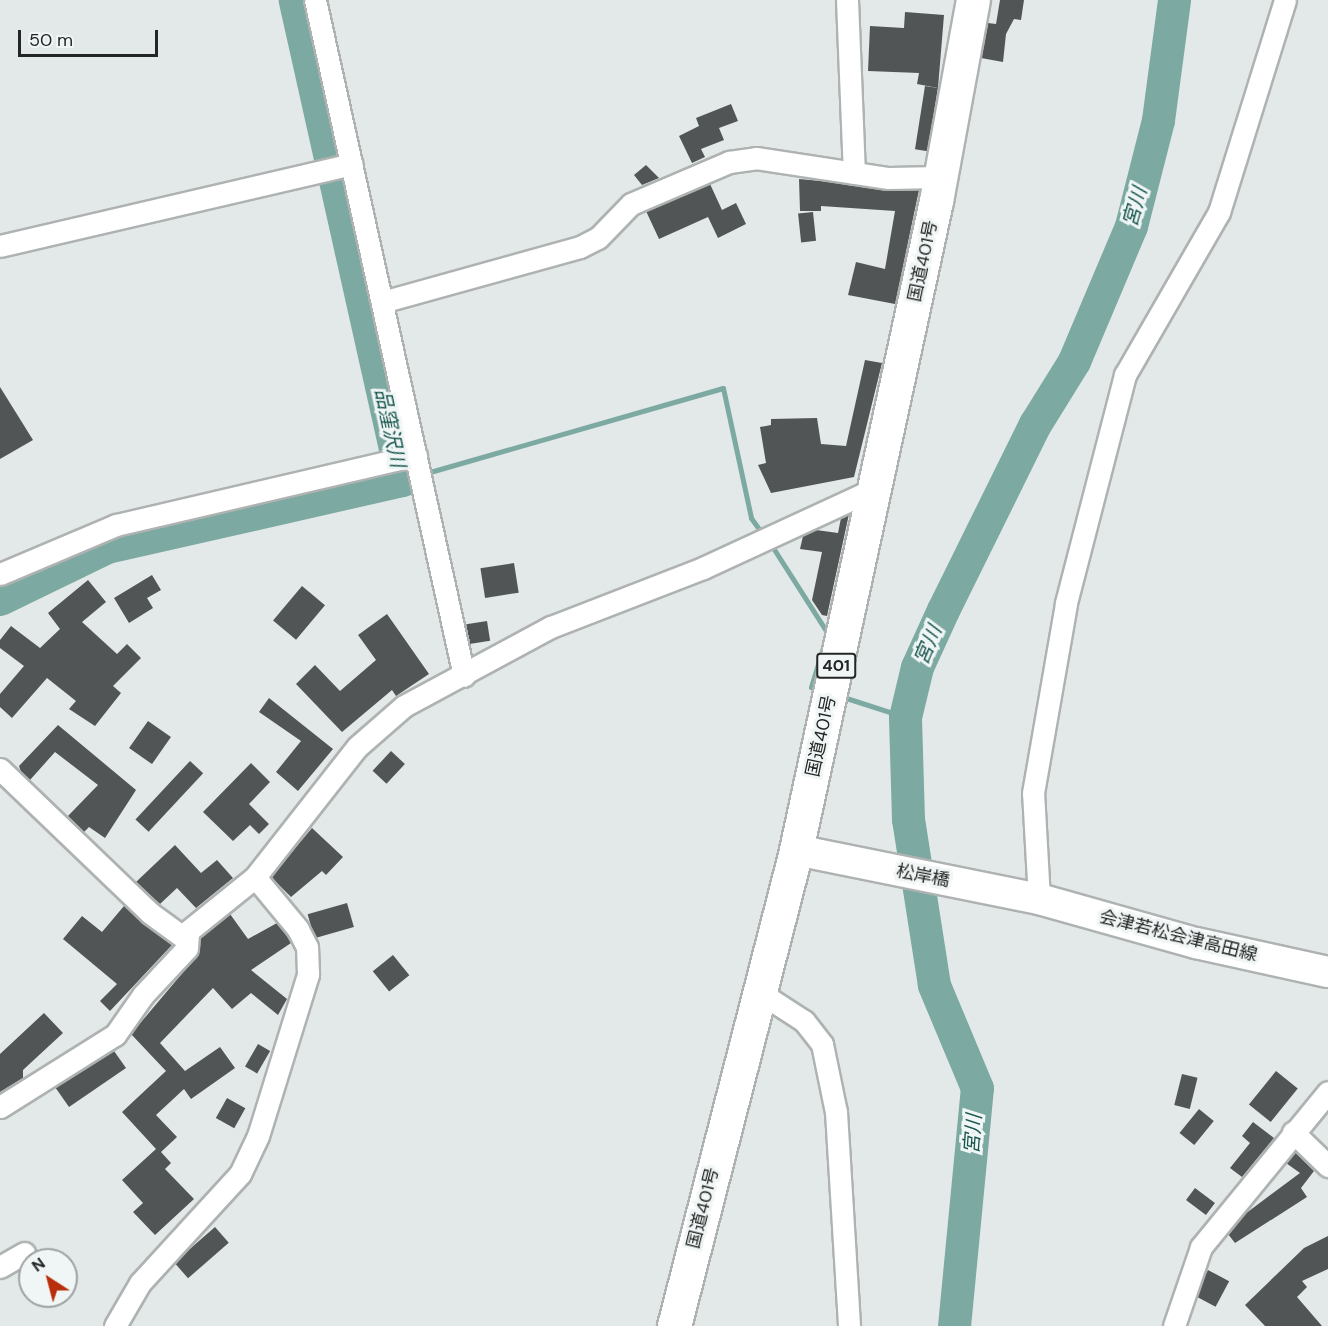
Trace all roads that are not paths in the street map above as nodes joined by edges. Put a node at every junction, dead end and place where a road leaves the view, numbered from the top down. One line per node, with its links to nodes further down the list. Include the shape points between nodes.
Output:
1 (315, 0): 5 (street)
2 (848, 0): 6 (street)
3 (973, 0): 7 (highway, 国道401号 / 401)
4 (1285, 0): 17 (street, via 1219,212 1125,375 1066,603 1033,793)
5 (352, 164): 8 (street); 9 (street)
6 (854, 173): 7 (street); 9 (street, via 756,158 729,162 631,204 598,238 580,247)
7 (941, 177): 11 (highway, 国道401号 / 401)
8 (0, 246)
9 (382, 302): 10 (street)
10 (416, 455): 12 (street, via 116,525); 13 (street)
11 (876, 488): 13 (street, via 703,568 551,627); 15 (highway, 国道401号 / 401)
12 (0, 574)
13 (464, 676): 16 (street, via 404,706 357,747)
14 (0, 769): 18 (street, via 150,913 182,936)
15 (807, 852): 17 (main road, 松岸橋); 20 (highway, 国道401号 / 401)
16 (255, 877): 18 (street); 27 (street, via 298,929 307,947 308,974 258,1136 240,1174 147,1275)
17 (1034, 898): 19 (main road, 会津若松会津高田線, via 1196,943)
18 (188, 933): 22 (street, via 187,948 143,995 115,1035)
19 (1328, 972)
20 (756, 990): 28 (highway, 国道401号 / 401); 29 (street, via 804,1021 822,1044 836,1112)
21 (1328, 1092): 23 (street)
22 (0, 1107)
23 (1293, 1132): 24 (street); 30 (street, via 1201,1247)
24 (1328, 1166)
25 (18, 1256): 26 (street)
26 (0, 1267)
27 (115, 1326)
28 (674, 1326)
29 (849, 1326)
30 (1174, 1326)

